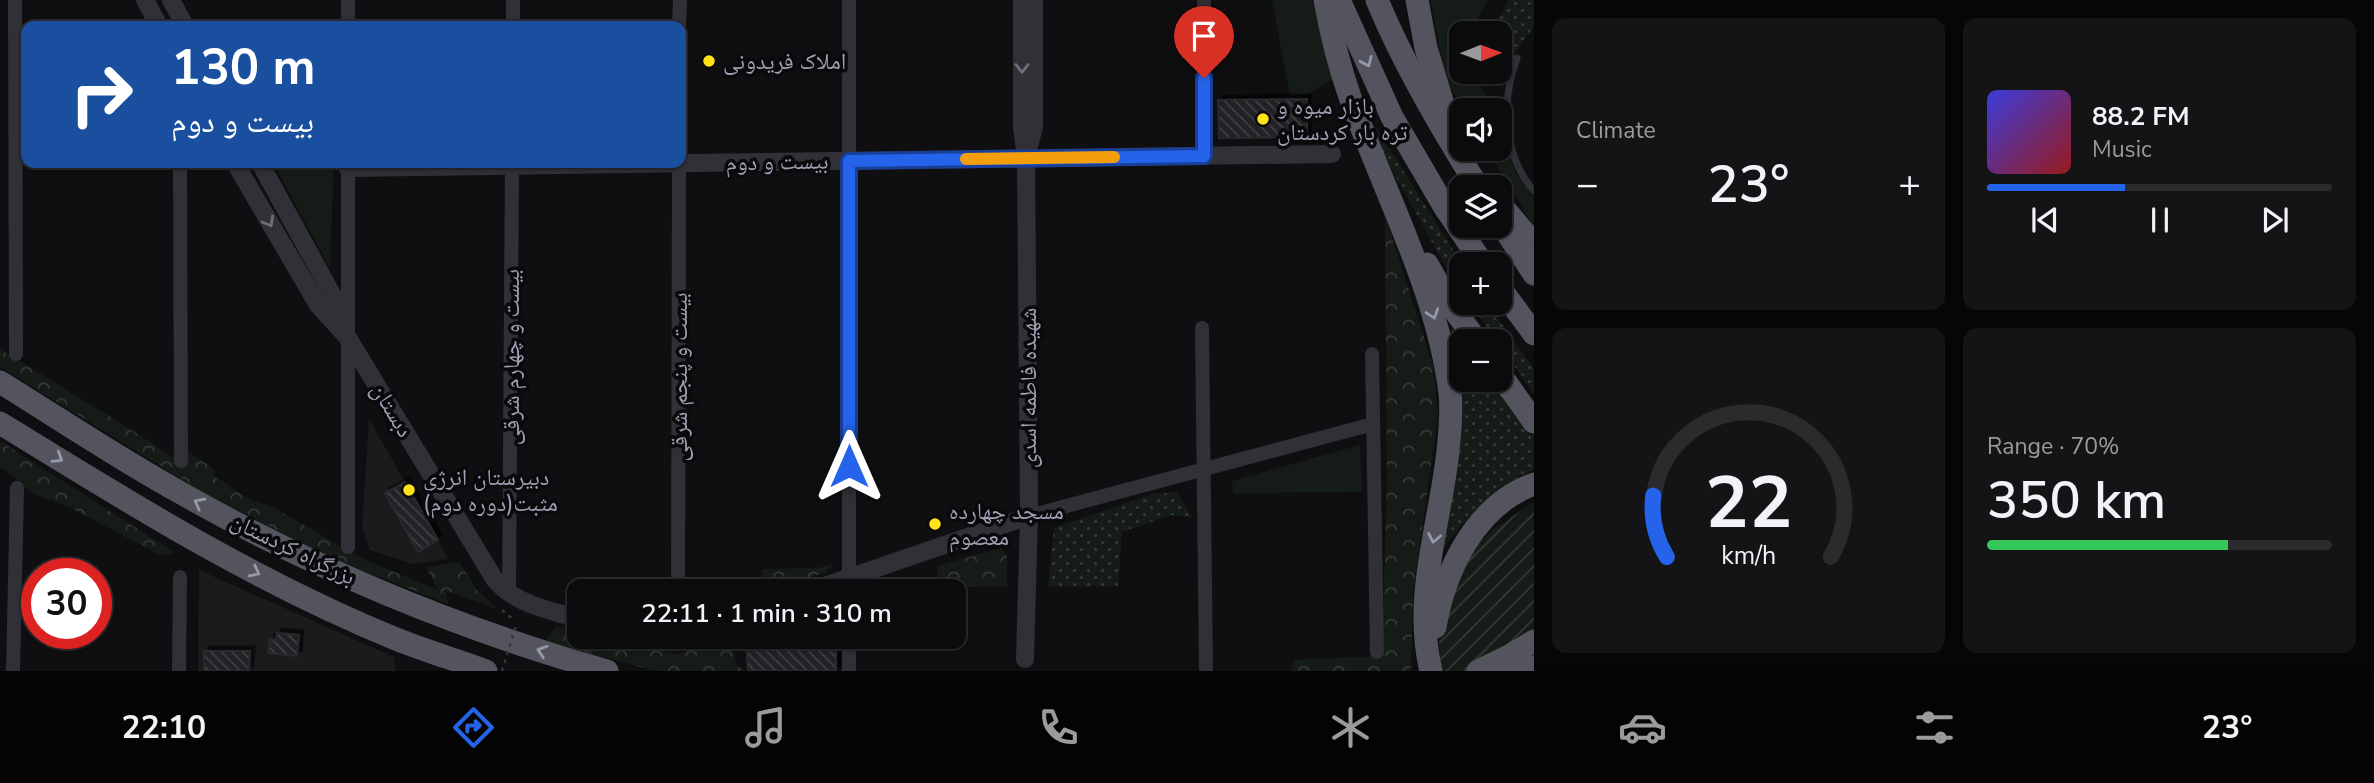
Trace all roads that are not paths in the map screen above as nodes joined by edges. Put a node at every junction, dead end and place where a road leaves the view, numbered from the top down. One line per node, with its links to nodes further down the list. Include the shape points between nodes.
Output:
1 (15, 0): 46 (street)
2 (145, 0): 14 (street)
3 (348, 0): 15 (street)
4 (513, 0): 16 (street)
5 (680, 0): 17 (street)
6 (849, 0): 24 (street)
7 (1022, 0): 23 (street, شهیده فاطمه اسدی, one-way to 23)
8 (1034, 0): 23 (street, شهیده فاطمه اسدی, via 1034,127)
9 (1204, 0): 22 (street)
10 (1325, 0): 35 (highway, via 1349,96)
11 (1339, 0): 39 (highway, one-way to 39, via 1392,117)
12 (1377, 0): 20 (highway)
13 (1417, 0): 19 (highway)
14 (156, 21)
15 (348, 21)
16 (513, 21)
17 (680, 21)
18 (1517, 58): 34 (lane, via 1506,116 1514,153)
19 (1449, 124)
20 (1449, 138)
21 (1332, 155): 22 (street, بیست و دوم)
22 (1204, 156): 23 (street, بیست و دوم)
23 (1026, 159): 24 (street, بیست و دوم); 57 (street, شهیده فاطمه اسدی)
24 (849, 161): 26 (street, بیست و دوم); 61 (street)
25 (1462, 161): 33 (highway)
26 (686, 163)
27 (180, 168): 53 (street)
28 (238, 168): 45 (street, دبستان, one-way to 45, via 317,305)
29 (263, 168): 45 (street, دبستان, via 332,294)
30 (348, 168): 45 (street)
31 (512, 168): 63 (street, بیست و چهارم شرقی)
32 (679, 168): 60 (street, بیست و پنجم شرقی)
33 (1474, 175)
34 (1534, 191)
35 (1392, 204): 43 (highway); 70 (highway, one-way to 70, via 1435,320 1451,396 1447,462 1425,591 1424,624)
36 (1512, 218): 38 (highway)
37 (1510, 238): 40 (highway)
38 (1534, 244)
39 (1475, 252)
40 (1534, 274)
41 (1512, 304): 44 (highway)
42 (1202, 328): 54 (street)
43 (1468, 329)
44 (1534, 334)
45 (348, 338): 58 (street); 63 (street, دبستان, via 489,570)
46 (16, 354)
47 (1372, 354): 52 (street)
48 (0, 382): 74 (highway, بزرگراه کردستان, one-way to 48, via 431,613 276,544 180,493)
49 (1512, 391): 51 (highway)
50 (0, 422): 73 (highway, بزرگراه کردستان, one-way to 73, via 208,548 396,639)
51 (1534, 422)
52 (1373, 424): 54 (street); 67 (street)
53 (181, 461)
54 (1204, 469): 57 (street); 76 (street)
55 (1527, 486): 70 (highway, via 1493,510 1455,560 1439,603)
56 (17, 488): 71 (street)
57 (1029, 516): 62 (street); 68 (street, شهیده فاطمه اسدی)
58 (348, 547)
59 (180, 577): 72 (street)
60 (678, 579)
61 (849, 579)
62 (862, 579)
63 (509, 593): 64 (street, دبستان)
64 (567, 615)
65 (1534, 641): 77 (highway)
66 (849, 649): 75 (street)
67 (1377, 652)
68 (1025, 667)
69 (1534, 667): 78 (highway)
70 (1431, 668)
71 (13, 671)
72 (179, 671)
73 (486, 671)
74 (607, 671)
75 (849, 671)
76 (1206, 671)
77 (1478, 671)
78 (1512, 671)

